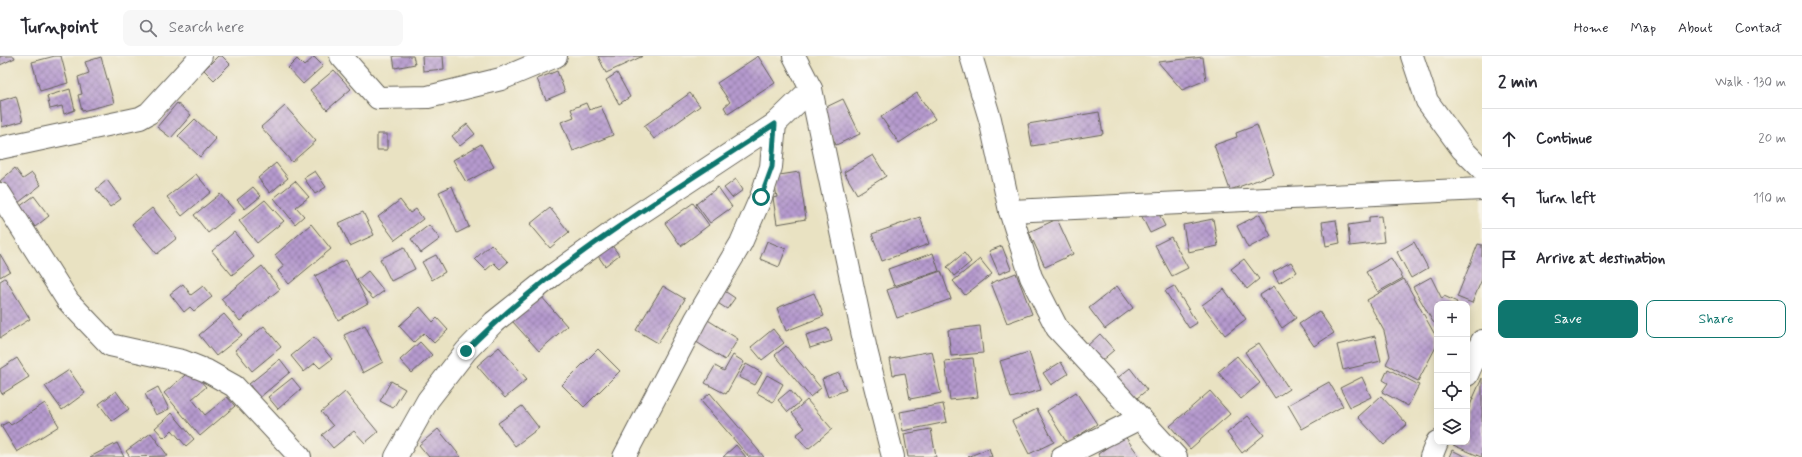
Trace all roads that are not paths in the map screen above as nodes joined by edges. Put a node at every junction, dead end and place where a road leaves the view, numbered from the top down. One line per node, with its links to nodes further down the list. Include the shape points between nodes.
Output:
1 (201, 56): 9 (street, via 149,113 140,118)
2 (341, 56): 3 (street, via 378,98 428,97 501,79)
3 (556, 56)
4 (794, 56): 7 (street)
5 (971, 56): 13 (street, via 990,119)
6 (1412, 56): 10 (street, via 1427,102 1462,149)
7 (811, 89): 8 (street); 21 (street, via 866,350)
8 (775, 124): 19 (street, via 627,222 552,275 494,322 466,351 428,400); 20 (street, via 772,167 741,243 696,319)
9 (0, 148)
10 (1482, 169)
11 (1482, 189): 13 (street)
12 (0, 194): 18 (street, via 68,301 110,345 182,361 234,386)
13 (1010, 211): 16 (street, via 1031,277 1057,328)
14 (1482, 341): 15 (street)
15 (1468, 373)
16 (1140, 418): 22 (street); 23 (street)
17 (1436, 445): 24 (street)
18 (300, 457)
19 (396, 457)
20 (624, 457)
21 (893, 457)
22 (1062, 457)
23 (1176, 457)
24 (1431, 457)

